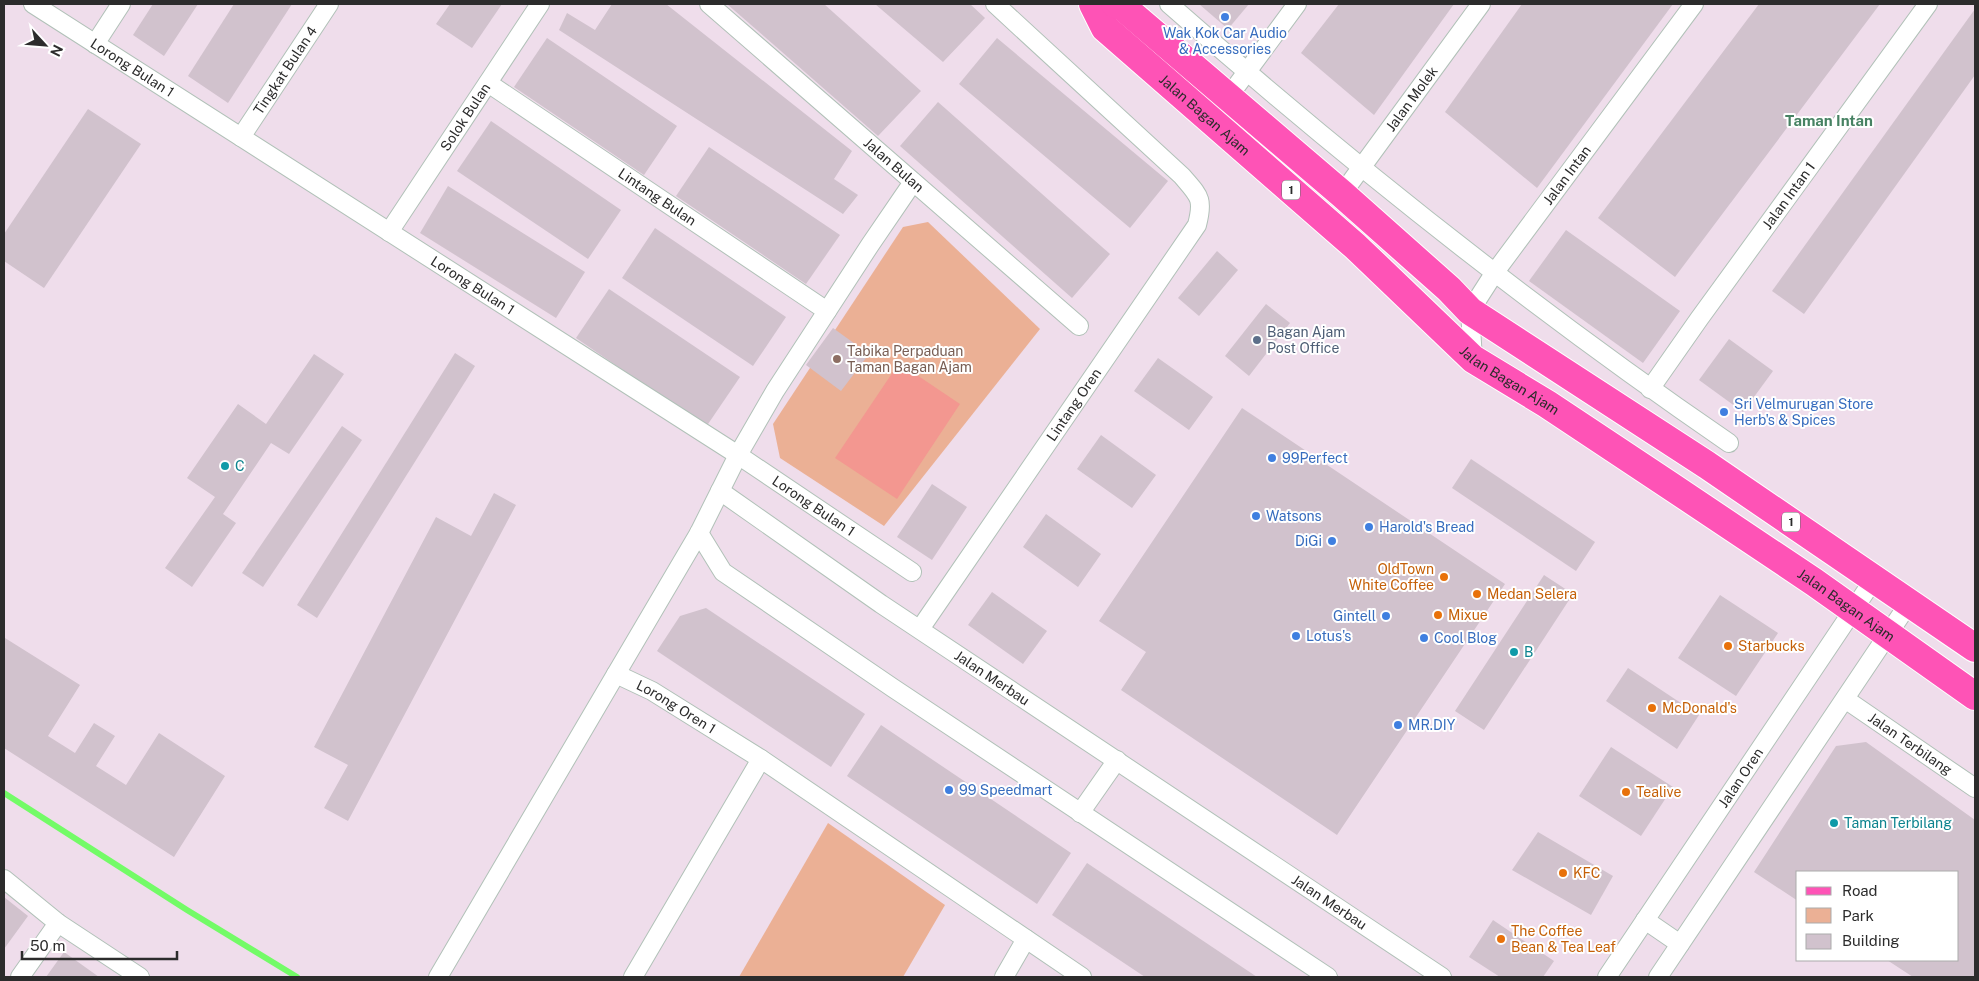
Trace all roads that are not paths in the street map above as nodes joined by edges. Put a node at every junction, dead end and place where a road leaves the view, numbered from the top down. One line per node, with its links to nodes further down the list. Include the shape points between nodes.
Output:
1 (33, 4): 14 (street, Lorong Bulan 1)
2 (121, 4): 14 (street)
3 (329, 4): 18 (street, Tingkat Bulan 4)
4 (540, 4): 16 (street, Solok Bulan)
5 (709, 4): 20 (street, Jalan Bulan)
6 (1093, 4): 27 (main road, Jalan Bagan Ajam / 1, via 1105,28 1355,246)
7 (1115, 4): 17 (main road, 1, via 1123,7)
8 (1169, 4): 15 (street)
9 (1297, 4): 15 (street)
10 (1481, 4): 19 (street, Jalan Molek)
11 (1694, 4): 23 (street, Jalan Intan)
12 (1928, 4): 28 (street, Jalan Intan 1)
13 (1007, 6): 37 (street, Lintang Oren, via 1182,176 1199,196 1201,211 1197,225)
14 (95, 44): 18 (street, Lorong Bulan 1)
15 (1246, 72): 17 (street); 19 (street)
16 (488, 82): 22 (street, Solok Bulan); 24 (street, Lintang Bulan)
17 (1229, 96): 21 (main road, 1)
18 (241, 137): 22 (street, Lorong Bulan 1)
19 (1362, 168): 21 (street, Jalan Molek); 23 (street)
20 (913, 182): 24 (street); 26 (street, Jalan Bulan)
21 (1342, 194): 25 (main road, 1)
22 (389, 232): 30 (street, Lorong Bulan 1)
23 (1495, 272): 25 (street, Jalan Intan); 28 (street)
24 (827, 311): 30 (street)
25 (1470, 311): 27 (street); 34 (main road, 1, via 1707,465)
26 (1079, 326)
27 (1473, 359): 36 (main road, Jalan Bagan Ajam / 1, via 1669,484)
28 (1650, 389): 29 (street)
29 (1729, 443)
30 (738, 455): 31 (street); 33 (street, Lorong Bulan 1)
31 (720, 491): 32 (street); 37 (street, Jalan Merbau)
32 (699, 533): 40 (street); 46 (street, via 723,572)
33 (912, 572)
34 (1874, 579): 35 (main road, 1); 36 (street, Jalan Oren)
35 (1909, 603): 38 (street); 39 (main road, 1)
36 (1852, 611): 38 (main road, Jalan Bagan Ajam / 1); 48 (street, Jalan Oren)
37 (920, 629): 44 (street, Jalan Merbau)
38 (1888, 635): 41 (main road, Jalan Bagan Ajam / 1); 42 (street)
39 (1975, 648)
40 (616, 674): 43 (street, Lorong Oren 1, via 652,691); 54 (street)
41 (1975, 696)
42 (1845, 699): 45 (street, Jalan Terbilang); 51 (street)
43 (761, 759): 50 (street, Lorong Oren 1); 55 (street)
44 (1116, 760): 46 (street); 59 (street, Jalan Merbau)
45 (1975, 788)
46 (1080, 813): 58 (street)
47 (4, 879): 49 (street)
48 (1645, 920): 51 (street); 60 (street, Jalan Oren)
49 (58, 923): 52 (street); 53 (street)
50 (1026, 939): 56 (street); 57 (street, Lorong Oren 1)
51 (1680, 944): 61 (street)
52 (20, 977)
53 (140, 977)
54 (438, 977)
55 (632, 977)
56 (1004, 977)
57 (1082, 977)
58 (1328, 977)
59 (1442, 977)
60 (1607, 977)
61 (1658, 977)

